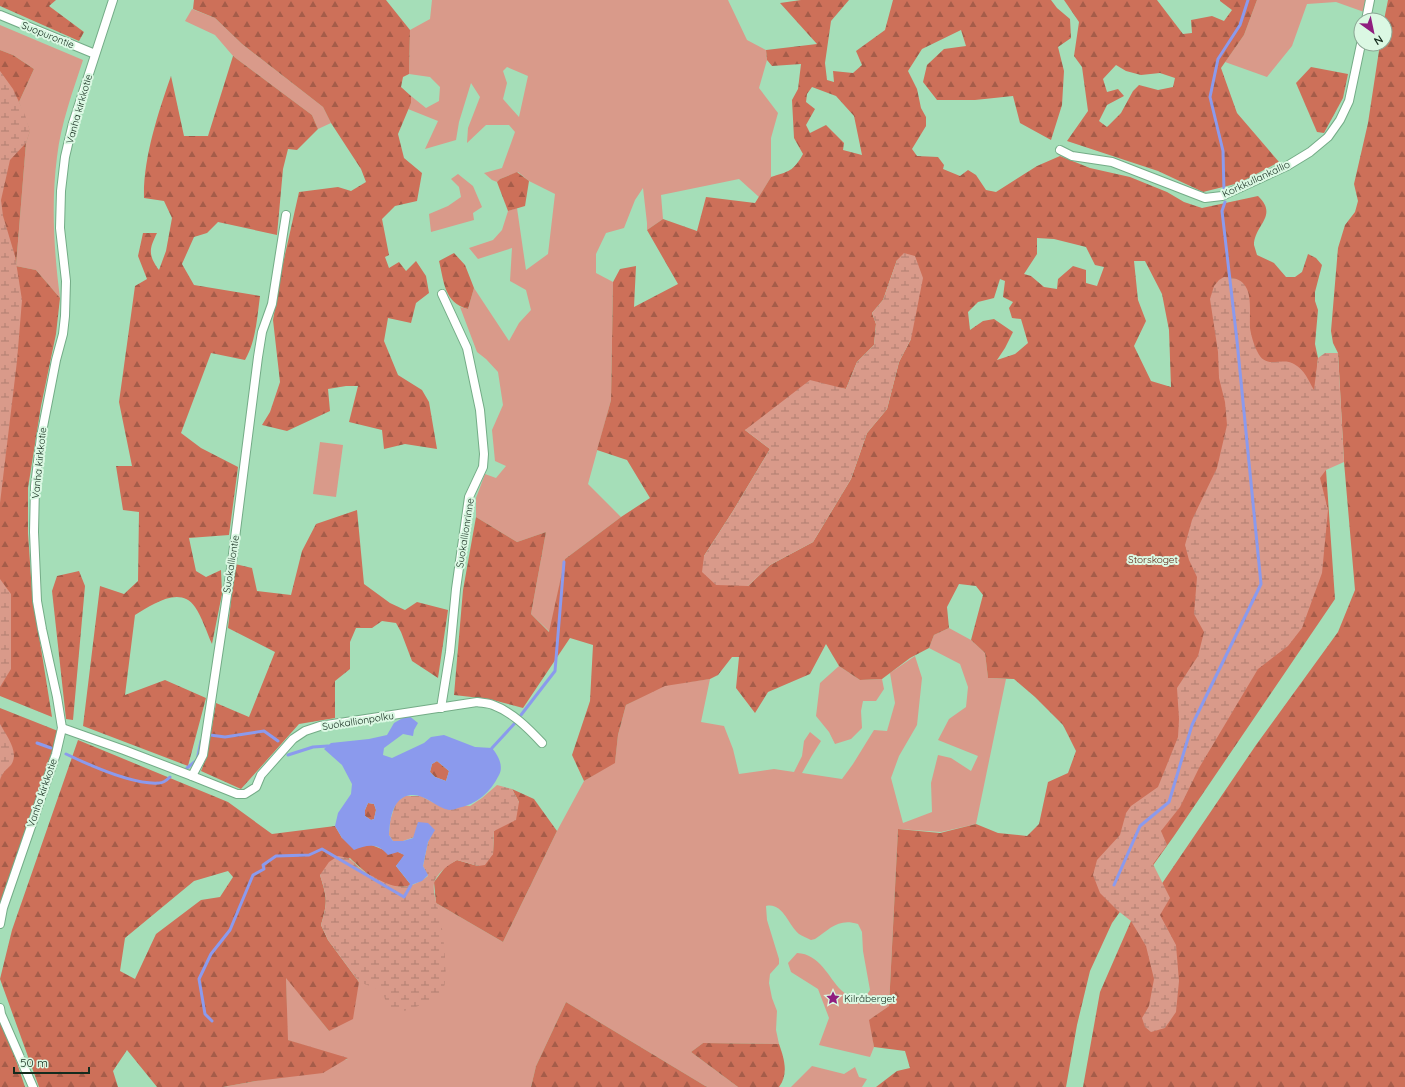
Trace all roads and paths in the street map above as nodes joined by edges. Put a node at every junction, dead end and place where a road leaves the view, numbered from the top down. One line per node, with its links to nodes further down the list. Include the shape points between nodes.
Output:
1 (113, 0): 6 (street, Vanha kirkkotie)
2 (1370, 0): 3 (street)
3 (1368, 12)
4 (0, 15): 6 (street, Suopurontie)
5 (1359, 52): 7 (street, Korkkullankallio, via 1349,101 1328,137 1287,166 1222,196 1205,198 1112,162 1072,156)
6 (95, 54): 11 (street, Vanha kirkkotie, via 65,157 60,228 66,281 65,316 42,430 35,486 37,601)
7 (1060, 150)
8 (286, 215): 13 (street, Suokalliontie, via 272,304 262,332 258,357 233,555 203,755)
9 (442, 294): 10 (street, Suokallionrinne, via 467,348 480,410 484,454 483,466 469,497 450,652)
10 (440, 708): 12 (street, Suokallionpolku, via 478,702 492,704 520,721); 13 (street, Suokallionpolku, via 305,730 293,739 262,775 256,787 245,794 237,794)
11 (62, 728): 13 (street); 14 (street, Vanha kirkkotie, via 56,754 3,908)
12 (542, 743)
13 (192, 776)
14 (0, 924)
15 (0, 1008): 16 (street)
16 (33, 1087)

